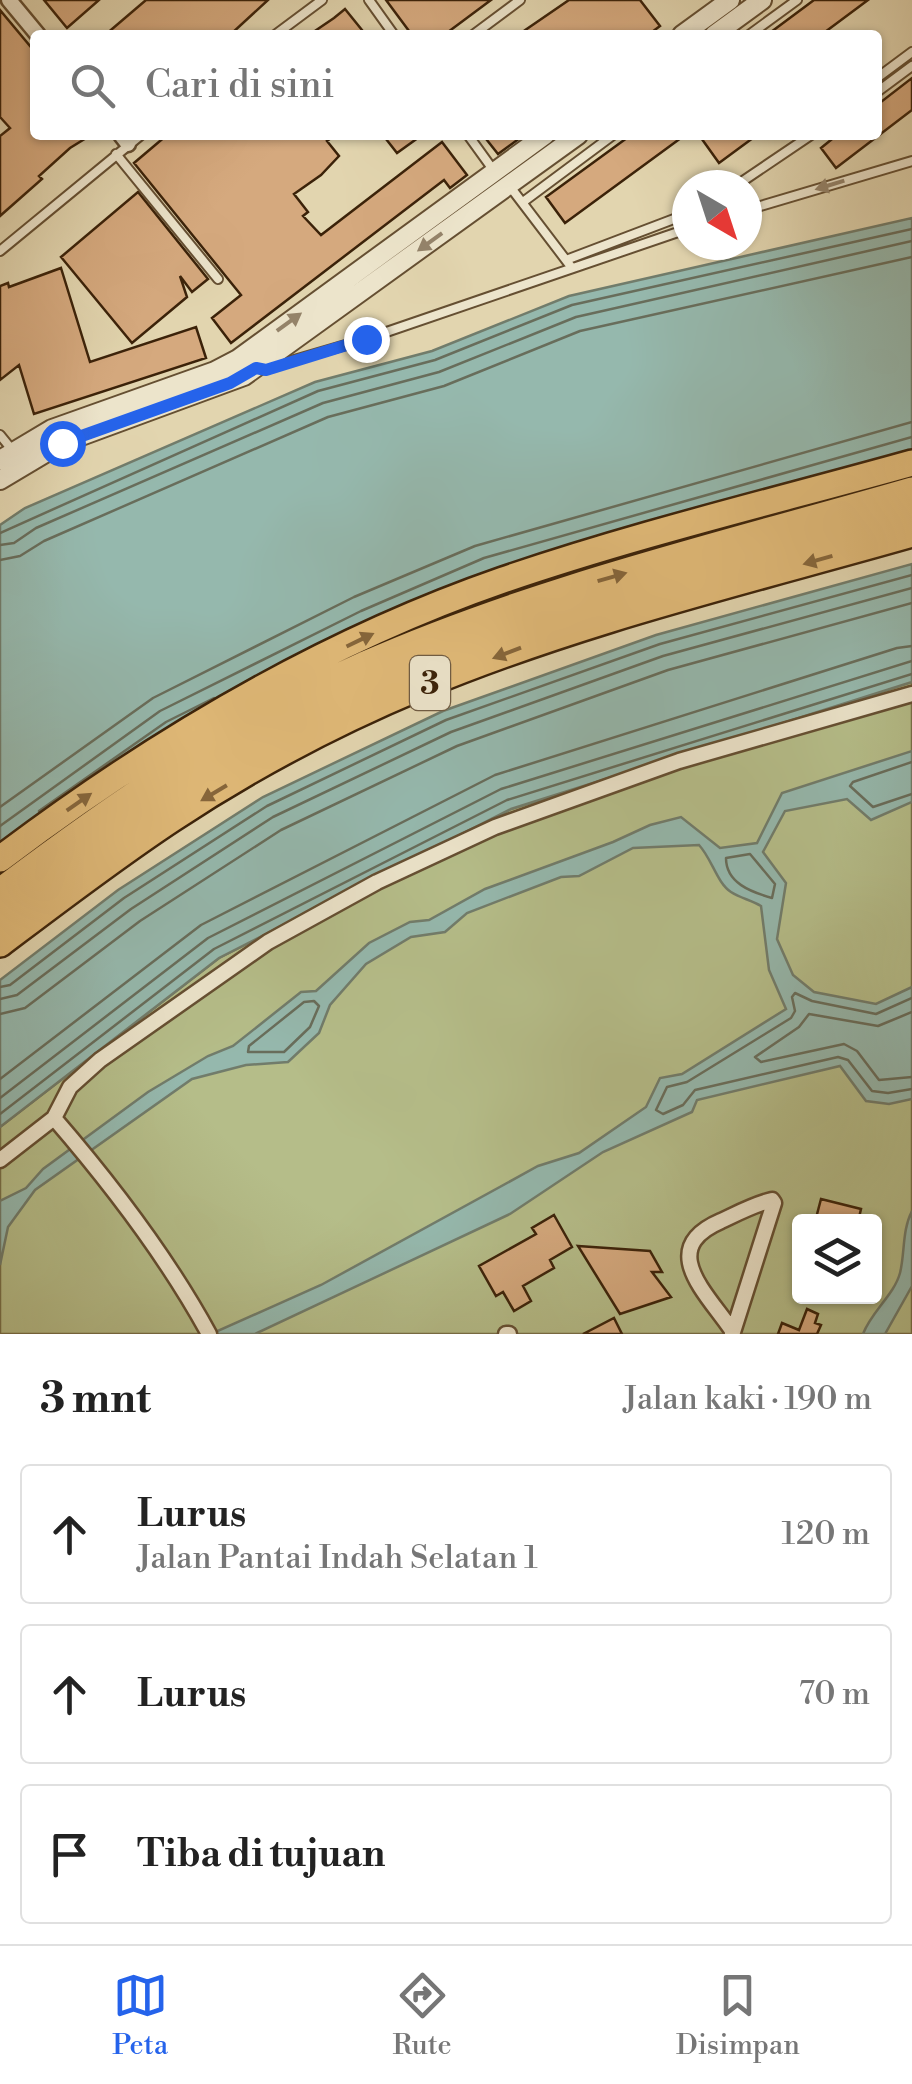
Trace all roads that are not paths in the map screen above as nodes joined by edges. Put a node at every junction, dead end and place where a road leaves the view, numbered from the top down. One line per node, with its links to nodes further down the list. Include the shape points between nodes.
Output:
1 (10, 0): 8 (street)
2 (322, 0): 9 (lane)
3 (369, 0): 10 (lane)
4 (520, 0): 11 (lane)
5 (730, 0): 12 (street)
6 (762, 0): 13 (street)
7 (796, 0): 14 (lane)
8 (34, 30)
9 (282, 30)
10 (390, 30)
11 (480, 30)
12 (689, 30)
13 (721, 30)
14 (756, 30)
15 (912, 52): 17 (lane)
16 (912, 66): 18 (lane)
17 (882, 74)
18 (882, 88)
19 (472, 140): 27 (lane)
20 (538, 140): 27 (street)
21 (571, 140): 28 (street)
22 (606, 140): 29 (lane)
23 (804, 140): 26 (lane)
24 (126, 142): 33 (lane); 35 (lane)
25 (912, 161): 30 (lane, one-way to 30)
26 (758, 170)
27 (495, 172): 28 (lane); 38 (street, one-way to 27, via 52,429 238,359)
28 (509, 186): 29 (lane); 36 (street, one-way to 36)
29 (523, 202): 34 (lane)
30 (762, 206)
31 (672, 220): 34 (lane)
32 (672, 233): 34 (lane)
33 (0, 251)
34 (569, 264): 36 (lane, via 366,339)
35 (218, 279)
36 (256, 368): 38 (street, via 230,383)
37 (0, 435): 38 (lane)
38 (11, 459): 40 (street)
39 (912, 463): 45 (highway, 3, one-way to 39, via 178,735 386,628 585,554)
40 (0, 480)
41 (912, 490): 46 (highway, 3, one-way to 41, via 164,773 364,665 560,592)
42 (912, 512): 47 (highway, 3, via 500,632 382,677 187,781)
43 (912, 534): 48 (highway, 3, one-way to 48, via 530,644 416,689 219,789)
44 (912, 694): 49 (street, via 679,762 495,827 378,882 268,942 100,1060 70,1087)
45 (0, 859)
46 (0, 891)
47 (0, 916)
48 (0, 944)
49 (54, 1118): 50 (street); 51 (street)
50 (0, 1160)
51 (213, 1332)
52 (732, 1333): 52 (street, via 688,1265 688,1247 710,1226 772,1200)

